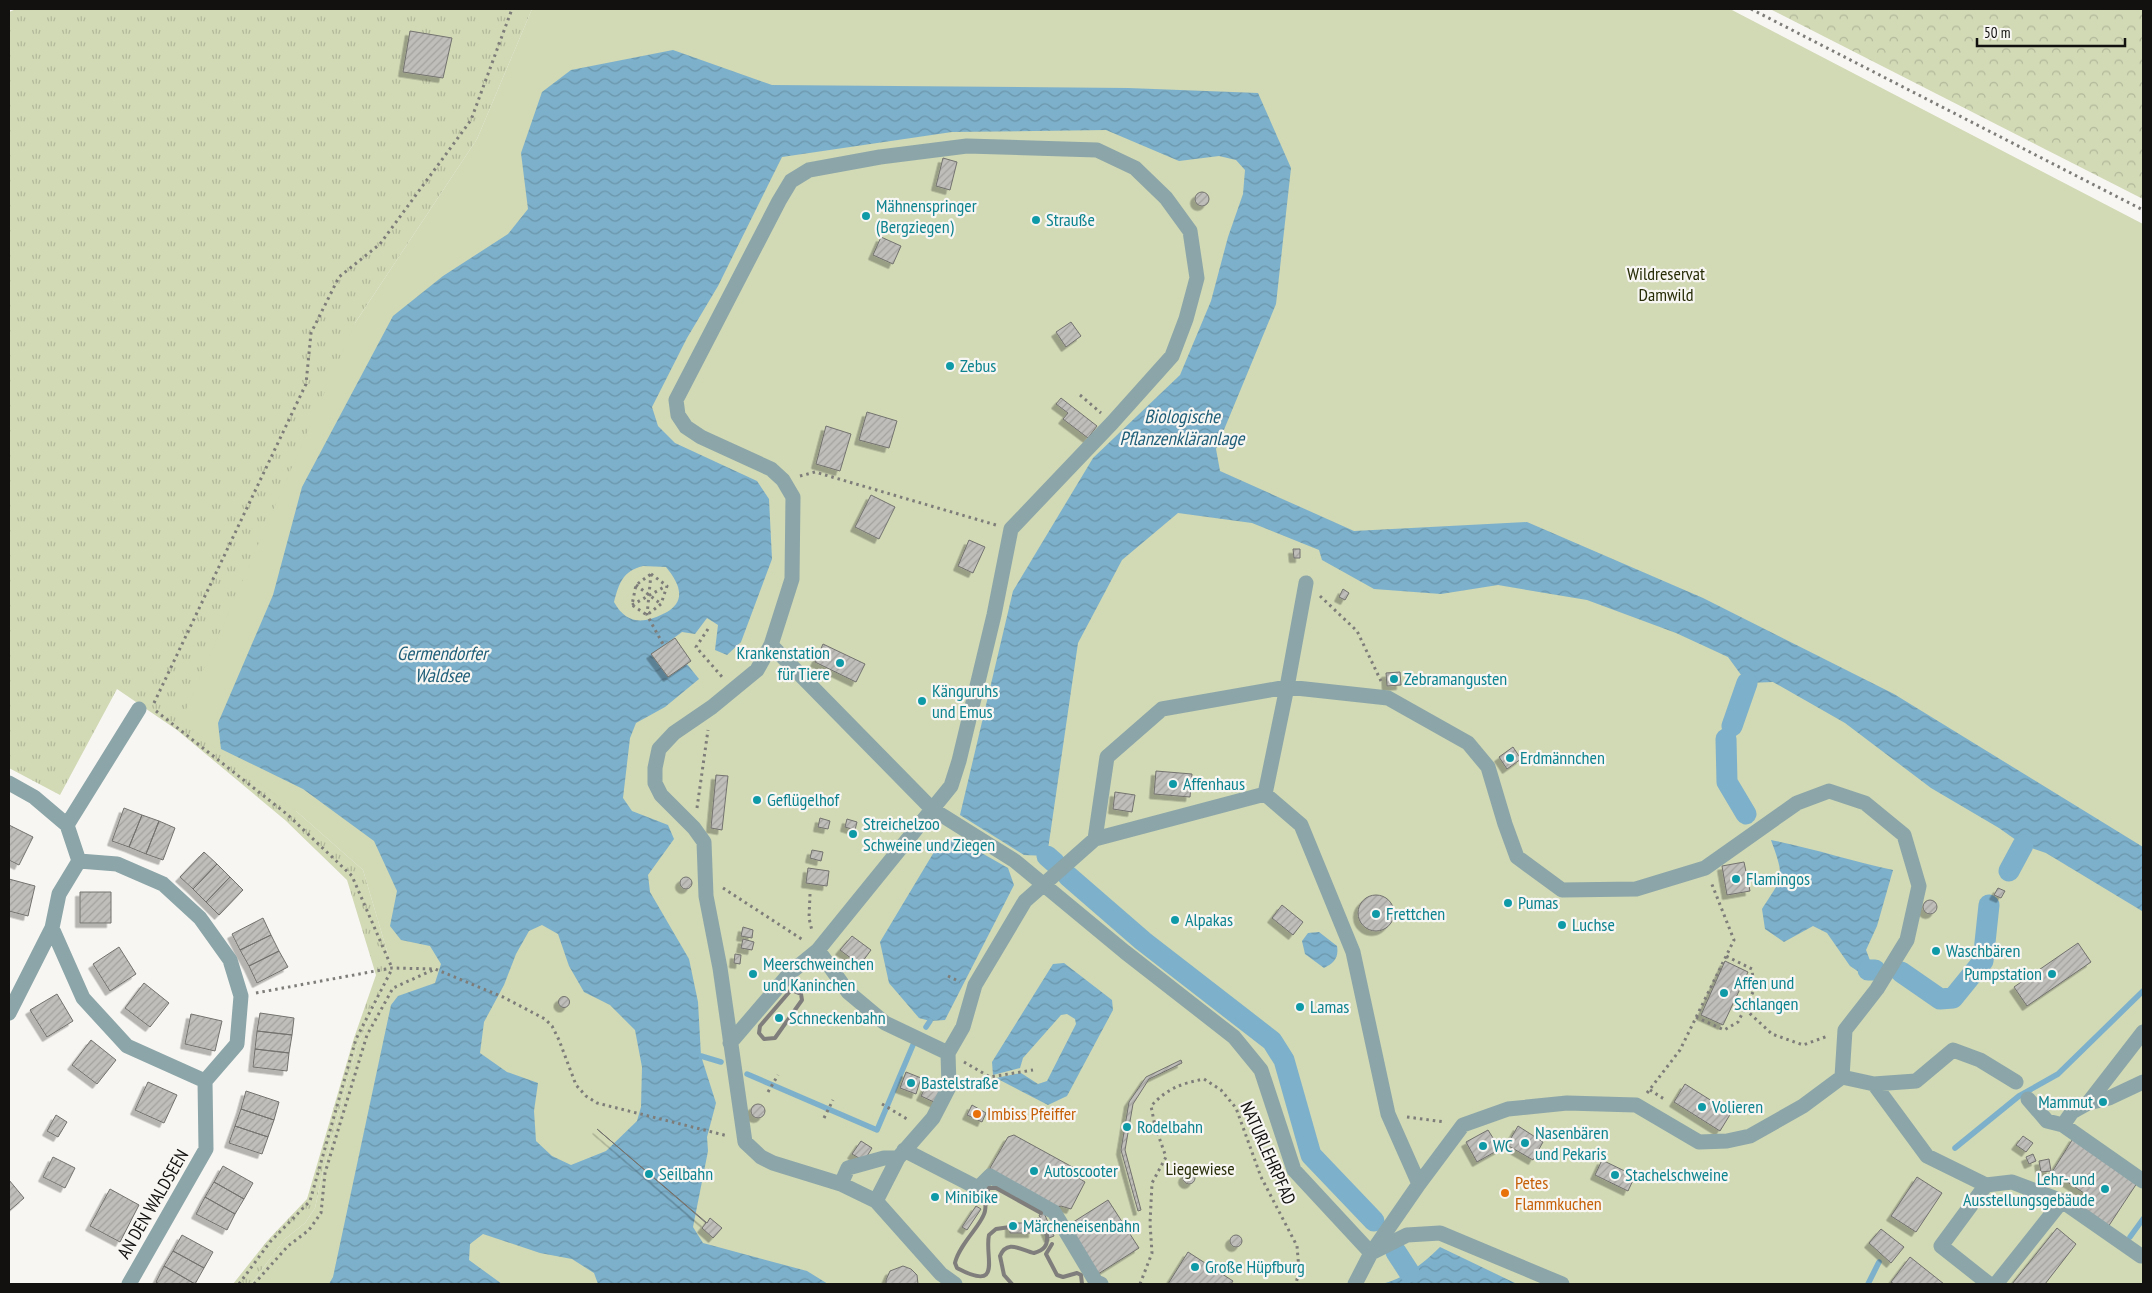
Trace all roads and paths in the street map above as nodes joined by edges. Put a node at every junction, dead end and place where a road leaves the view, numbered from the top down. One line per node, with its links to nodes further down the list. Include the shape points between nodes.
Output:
1 (512, 9): 23 (path, via 470,120 380,244 339,277 311,333 306,384)
2 (1751, 9): 3 (path)
3 (2143, 210)
4 (1080, 395): 5 (path)
5 (1112, 423): 6 (street, via 1172,356 1196,278 1190,231 1166,198 1134,168 1097,150 967,146 809,170 791,181 676,400 678,415 686,428 771,469); 7 (street)
6 (783, 480): 7 (path, via 815,472); 18 (street, via 793,497 792,579)
7 (1011, 529): 26 (street, via 959,761 951,786)
8 (651, 574): 10 (path); 11 (path); 12 (path)
9 (1306, 583): 19 (street); 21 (path, via 1357,631)
10 (636, 586): 12 (path); 14 (path)
11 (667, 586): 12 (path); 13 (path)
12 (649, 595): 13 (path); 14 (path); 15 (path)
13 (661, 604): 15 (path)
14 (632, 605): 15 (path)
15 (647, 615): 17 (path)
16 (708, 629): 20 (path, via 696,647)
17 (664, 646)
18 (770, 646): 20 (street, via 757,670); 26 (street)
19 (1288, 687): 21 (street); 25 (street); 29 (street, via 1162,709 1107,757)
20 (733, 690): 22 (street)
21 (1388, 698): 31 (street, via 1468,743 1488,767 1517,857 1562,890 1636,889)
22 (712, 707): 28 (path); 28 (street, via 674,733 659,748 654,768 654,783 660,795)
23 (145, 708): 27 (street); 38 (path, via 288,815 352,876)
24 (9, 784): 27 (street, via 34,797)
25 (1265, 794): 29 (street); 61 (street, via 1301,825 1353,952)
26 (932, 809): 33 (street); 36 (street)
27 (67, 825): 30 (street)
28 (694, 828): 32 (street, via 704,842)
29 (1095, 839): 33 (street)
30 (79, 861): 35 (street, via 59,894); 40 (street, via 118,864 163,884 200,918 230,960)
31 (1705, 868): 37 (path, via 1734,940); 44 (street, via 1797,803 1829,791 1865,803 1904,835 1919,886 1907,940 1877,989)
32 (706, 876): 36 (path); 46 (street, via 706,896)
33 (1044, 884): 47 (street, via 1025,901 976,985 963,1028); 74 (street, via 1234,1037 1261,1070 1294,1170)
34 (810, 894): 36 (path, via 809,918)
35 (52, 928): 42 (street); 51 (street, via 83,998 128,1046)
36 (818, 950): 46 (street, via 790,973); 47 (street, via 848,992 885,1023)
37 (1726, 956): 41 (path, via 1752,969 1754,990); 43 (path)
38 (392, 968): 39 (path); 40 (path); 78 (path, via 356,1040 310,1201 270,1242)
39 (435, 969): 66 (path, via 503,997 545,1019 552,1026 576,1085 597,1103); 79 (path, via 393,988 367,1035 325,1173 321,1212 309,1230 288,1246)
40 (241, 996): 51 (street, via 237,1044)
41 (1744, 1009): 43 (path, via 1738,1022 1724,1030); 44 (path, via 1772,1034 1804,1045)
42 (9, 1013)
43 (1696, 1017): 60 (path, via 1680,1050)
44 (1845, 1030): 50 (street)
45 (2143, 1032): 58 (street)
46 (730, 1043): 69 (street, via 746,1142 761,1157 774,1163)
47 (948, 1053): 48 (path, via 990,1077); 67 (street, via 949,1087 933,1118)
48 (1033, 1070)
49 (778, 1075): 55 (path)
50 (1842, 1077): 54 (street); 60 (street, via 1803,1106 1750,1136 1727,1141 1699,1142)
51 (205, 1081): 77 (street, AN DEN WALDSEEN, via 206,1149)
52 (2016, 1082): 54 (street, via 1980,1060 1953,1050 1916,1081)
53 (2143, 1082): 58 (street, via 2109,1098)
54 (1874, 1084): 71 (street, via 1926,1156)
55 (768, 1092)
56 (2028, 1099): 65 (street, via 2046,1121)
57 (834, 1100): 62 (path)
58 (2088, 1103): 65 (street, via 2072,1112)
59 (882, 1104): 63 (path)
60 (1636, 1105): 64 (street, via 1567,1103 1508,1109)
61 (1388, 1114): 64 (path); 70 (street)
62 (824, 1118)
63 (907, 1120)
64 (1463, 1125): 70 (street)
65 (2064, 1125): 68 (street)
66 (715, 1131)
67 (901, 1154): 69 (street, via 848,1168); 72 (street); 76 (street, via 978,1188 990,1176 1054,1212)
68 (2143, 1180)
69 (841, 1184): 72 (street)
70 (1419, 1184): 74 (street)
71 (1986, 1184): 73 (street, via 2012,1182); 85 (street, via 1941,1246)
72 (876, 1201): 80 (street, via 941,1274)
73 (2062, 1201): 75 (street); 86 (street)
74 (1371, 1253): 83 (street); 84 (street, via 1407,1234 1440,1233)
75 (2140, 1256)
76 (1097, 1283)
77 (129, 1284)
78 (239, 1284)
79 (254, 1284)
80 (955, 1284)
81 (1140, 1284): 82 (path, NATURLEHRPFAD, via 1152,1253 1152,1183 1166,1157 1151,1106 1164,1092 1204,1079 1221,1090 1236,1108 1261,1177 1297,1246 1299,1270)
82 (1296, 1284)
83 (1355, 1284)
84 (1562, 1284)
85 (1989, 1284)
86 (1996, 1284)

